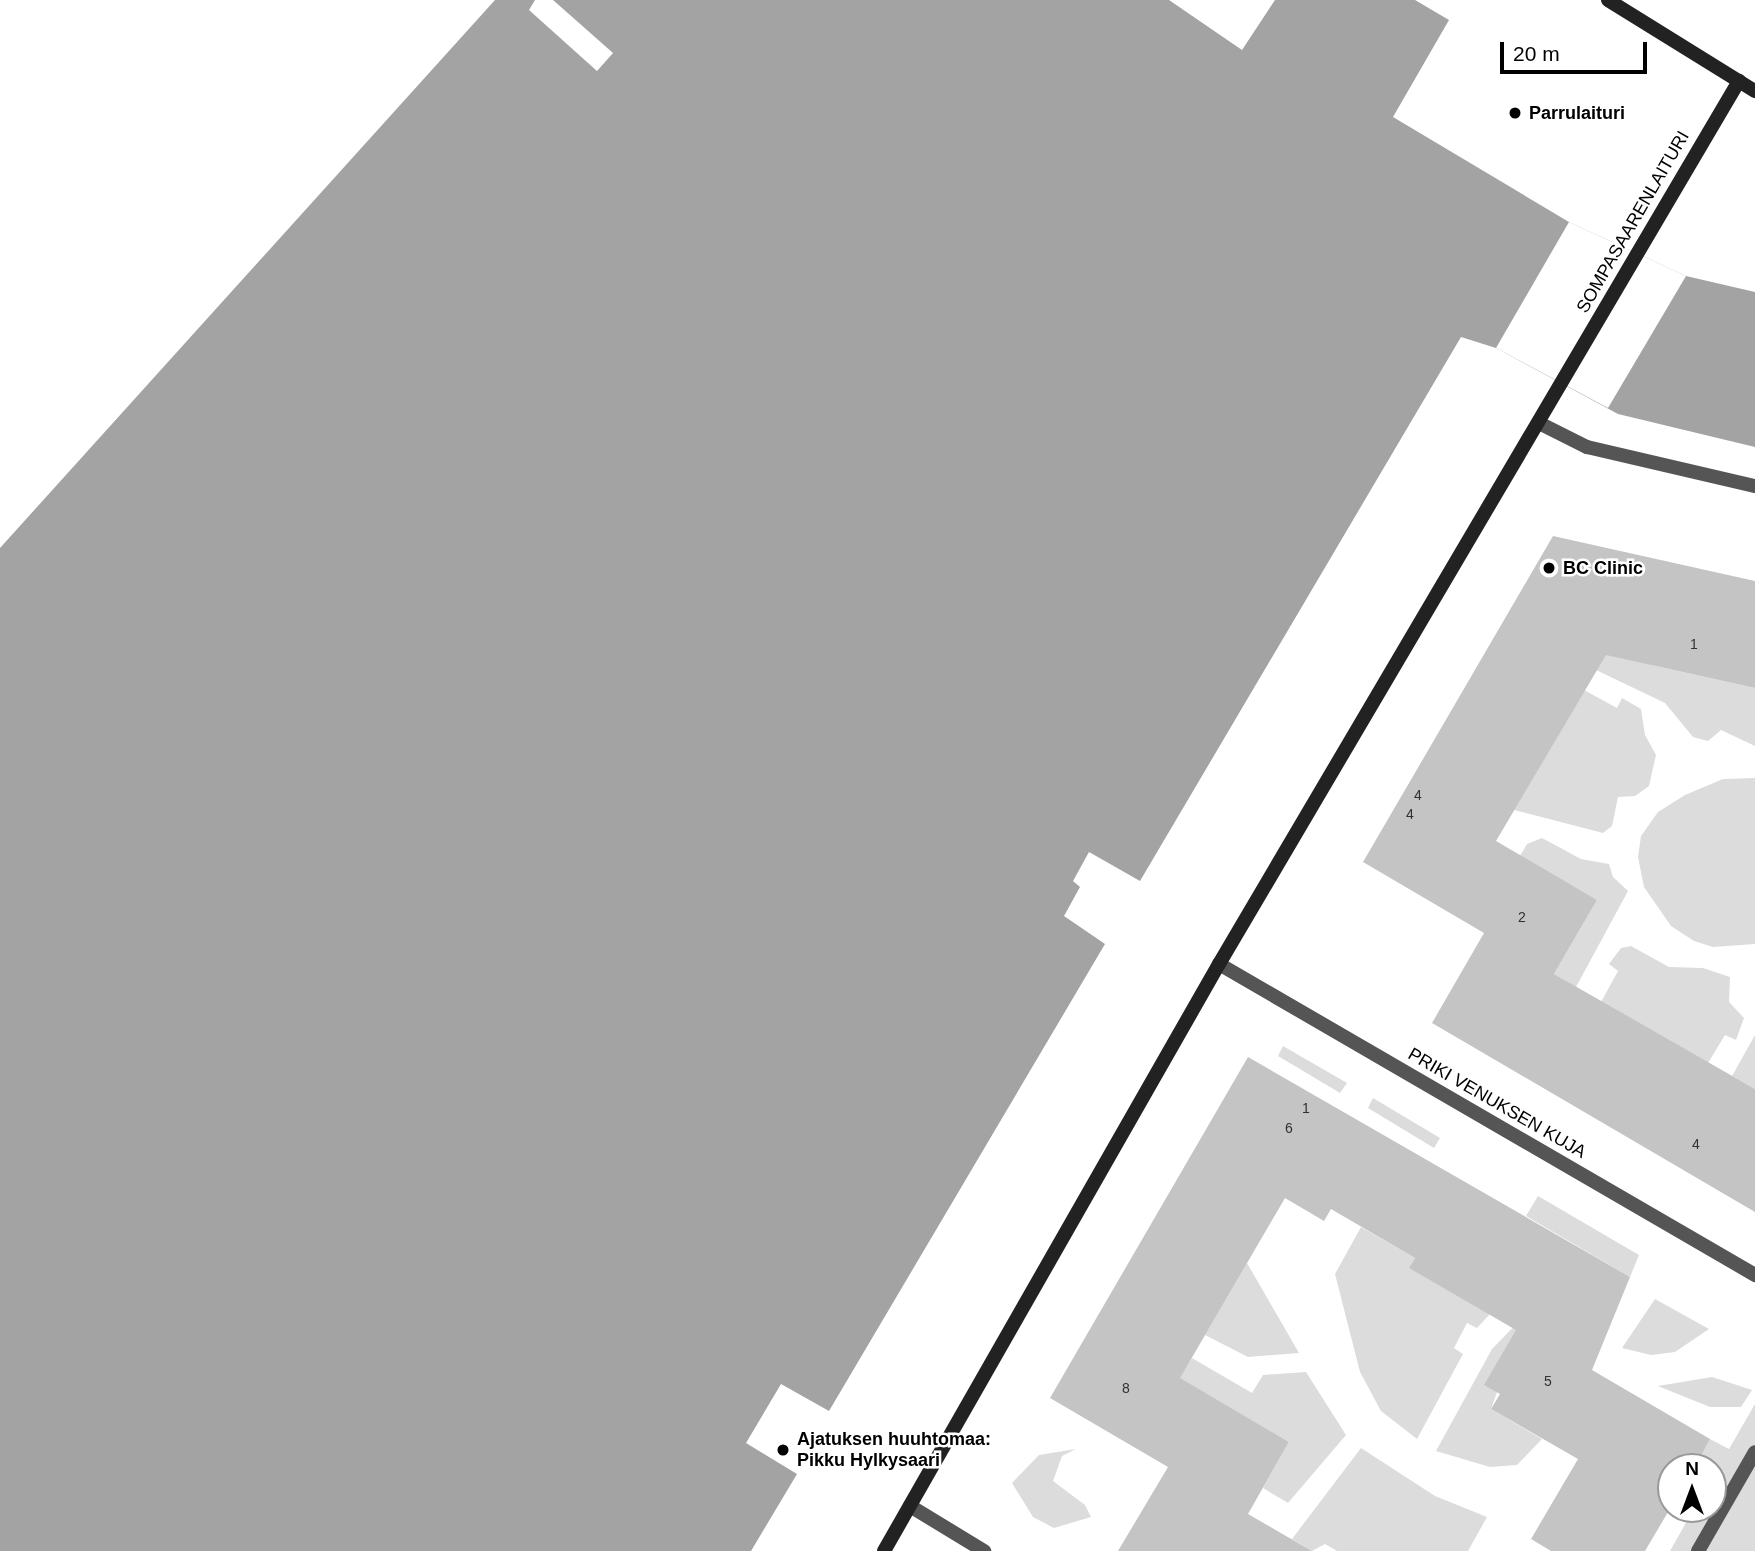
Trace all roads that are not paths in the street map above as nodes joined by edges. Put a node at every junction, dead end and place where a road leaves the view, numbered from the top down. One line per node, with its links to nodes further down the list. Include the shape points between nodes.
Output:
1 (1608, 0): 2 (street)
2 (1739, 81): 3 (street); 4 (street, SOMPASAARENLAITURI)
3 (1754, 89)
4 (1539, 423): 5 (street, via 1587,447); 6 (street, SOMPASAARENLAITURI)
5 (1755, 486)
6 (1219, 964): 7 (street, PRIKI VENUKSEN KUJA); 9 (street, SOMPASAARENLAITURI)
7 (1755, 1275)
8 (1755, 1452): 12 (street)
9 (910, 1506): 10 (street, SOMPASAARENLAITURI); 11 (street)
10 (884, 1551)
11 (984, 1551)
12 (1698, 1551)

